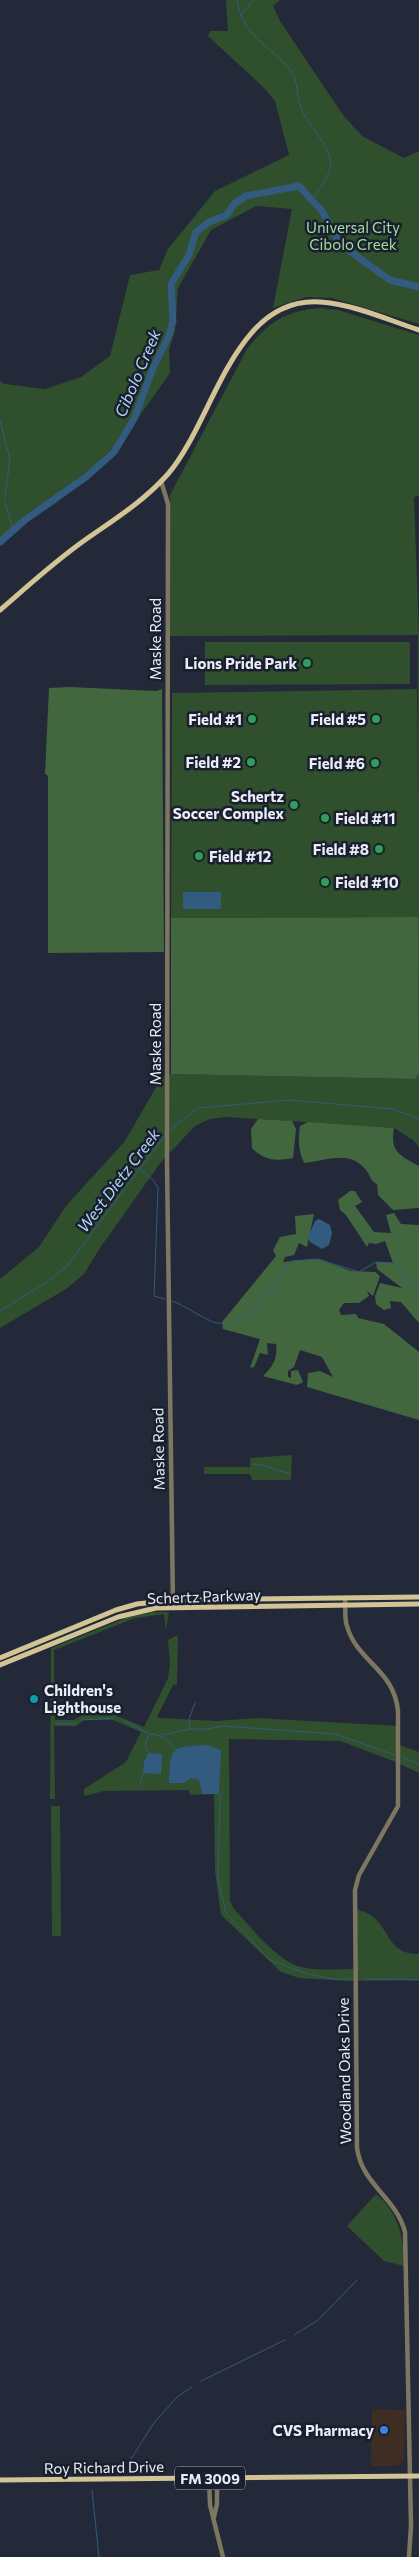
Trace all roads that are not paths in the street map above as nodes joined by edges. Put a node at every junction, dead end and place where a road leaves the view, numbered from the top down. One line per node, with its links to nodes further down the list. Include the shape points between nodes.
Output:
1 (419, 330): 2 (main road, via 320,302 288,306 268,316 250,333 185,451)
2 (161, 481): 3 (main road, via 132,508 54,563); 6 (street, Maske Road, via 168,504 167,1173)
3 (0, 610)
4 (345, 1598): 5 (main road, Schertz Parkway); 6 (main road, Schertz Parkway); 8 (street, Woodland Oaks Drive)
5 (419, 1598)
6 (173, 1600): 9 (street, Maske Road); 10 (main road, Schertz Parkway, via 116,1610)
7 (419, 1604): 8 (main road, Schertz Parkway)
8 (346, 1605): 9 (main road, Schertz Parkway); 12 (street, Woodland Oaks Drive, via 346,1624 353,1640 386,1677 396,1696 398,1711 398,1806 355,1890 356,2101 360,2163 366,2176 396,2209 405,2232)
9 (173, 1607): 11 (main road, Schertz Parkway, via 138,1610 118,1616)
10 (0, 1658)
11 (0, 1665)
12 (410, 2476): 13 (main road, Roy Richard Drive / FM 3009); 15 (main road, Roy Richard Drive / FM 3009); 19 (street, Woodland Oaks Drive, via 412,2526)
13 (419, 2476)
14 (209, 2478): 15 (main road, Roy Richard Drive / FM 3009); 16 (main road, Roy Richard Drive / FM 3009); 17 (street)
15 (217, 2478): 17 (street)
16 (0, 2480)
17 (214, 2517): 18 (street)
18 (223, 2557)
19 (409, 2557)

